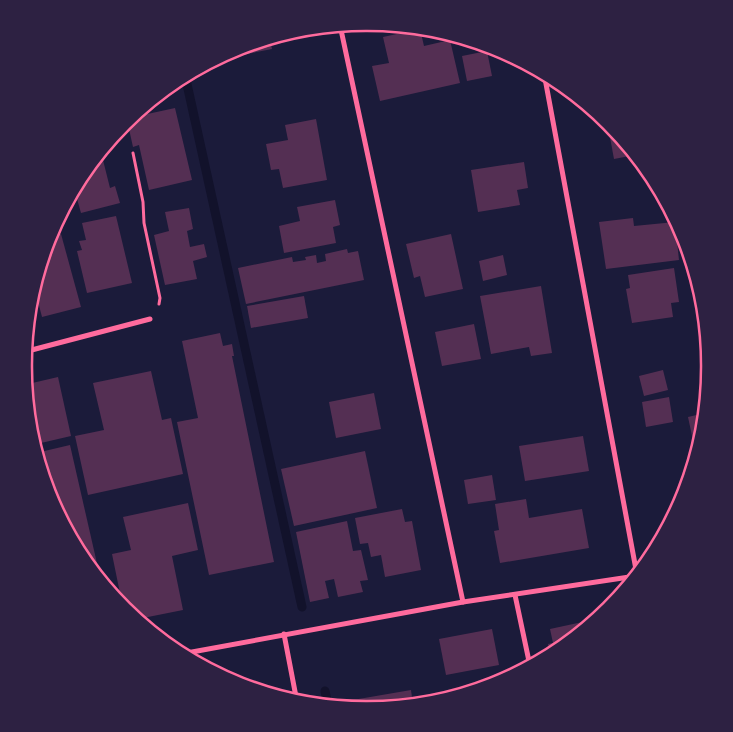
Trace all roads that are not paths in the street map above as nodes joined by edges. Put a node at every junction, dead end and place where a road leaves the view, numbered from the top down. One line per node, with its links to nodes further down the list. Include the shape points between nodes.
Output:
1 (342, 32): 8 (street)
2 (546, 84): 5 (street)
3 (150, 319): 4 (street)
4 (32, 350)
5 (635, 566)
6 (626, 578): 7 (street)
7 (515, 595): 8 (street); 11 (street)
8 (463, 602): 9 (street)
9 (284, 634): 10 (street); 12 (street)
10 (193, 652)
11 (528, 659)
12 (295, 693)

